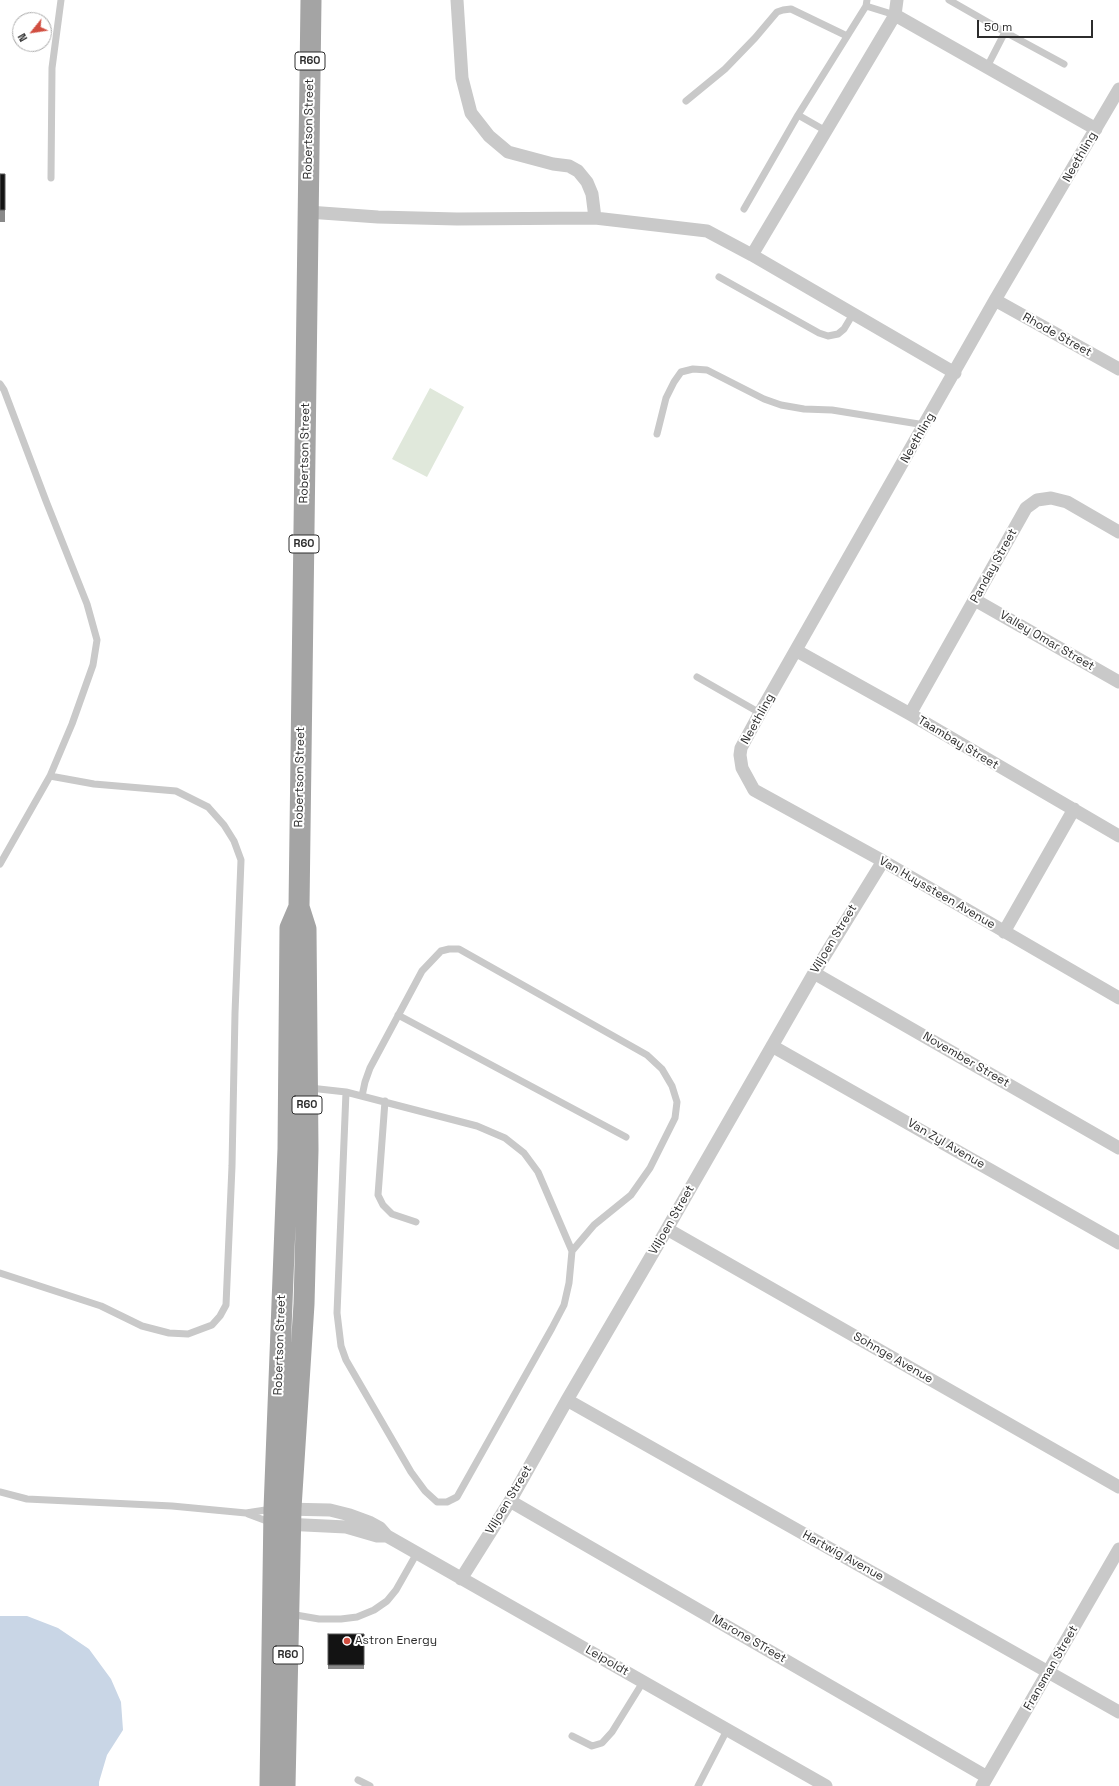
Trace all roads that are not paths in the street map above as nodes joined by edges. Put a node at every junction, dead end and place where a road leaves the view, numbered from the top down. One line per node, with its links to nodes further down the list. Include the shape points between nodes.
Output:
1 (61, 0): 17 (lane, via 52,68)
2 (311, 0): 19 (main road, Robertson Street / R60)
3 (457, 0): 20 (street, via 462,78 471,113 489,136 508,152 569,166 578,171 592,194)
4 (897, 0): 7 (street)
5 (950, 0): 8 (lane)
6 (866, 3): 7 (lane); 9 (lane)
7 (895, 15): 11 (street); 16 (street)
8 (1005, 32): 10 (lane); 11 (lane)
9 (847, 36): 13 (lane, via 791,9 777,12 725,69); 14 (lane)
10 (1064, 64)
11 (987, 67): 15 (street)
12 (1119, 89): 15 (street, Neethling)
13 (686, 101)
14 (798, 115): 16 (lane); 18 (lane)
15 (1096, 129): 23 (street, Neethling)
16 (826, 131): 21 (street)
17 (51, 178)
18 (744, 209)
19 (308, 212): 20 (street, via 458,219); 48 (main road, Robertson Street / R60, via 298,907 306,929)
20 (595, 218): 21 (street, via 707,231)
21 (752, 255): 24 (street)
22 (719, 278): 24 (lane, via 828,336 838,334 844,329)
23 (995, 300): 25 (street, Rhode Street); 26 (street, Neethling)
24 (853, 314): 26 (street)
25 (1118, 368)
26 (955, 373): 28 (street, Neethling)
27 (0, 384): 37 (lane, via 87,604 97,640 93,665)
28 (925, 425): 29 (lane, via 832,410 781,405 707,370 693,369 681,372 674,382 666,398); 32 (street, Neethling)
29 (657, 434)
30 (1119, 532): 31 (street, Panday Street, via 1067,502 1051,498 1037,500 1026,508)
31 (975, 600): 34 (street, Valley Omar Street); 36 (street, Panday Street)
32 (797, 651): 35 (street, Neethling); 36 (street, Taambay Street)
33 (697, 677): 35 (lane)
34 (1119, 682)
35 (760, 713): 38 (street, Neethling, via 741,748 740,755 742,768)
36 (910, 714): 39 (street, Taambay Street)
37 (50, 776): 42 (lane); 58 (lane, via 94,784 176,791 208,806 231,836 241,860 226,1305 212,1325 188,1334 169,1333 142,1326 101,1306)
38 (754, 790): 41 (street, Van Huyssteen Avenue)
39 (1074, 809): 40 (street, Taambay Street); 43 (street)
40 (1119, 836)
41 (883, 861): 43 (street, Van Huyssteen Avenue); 44 (street, Viljoen Street)
42 (0, 864)
43 (1004, 932): 45 (street, Van Huyssteen Avenue)
44 (814, 973): 47 (street, Viljoen Street); 53 (street, November Street)
45 (1119, 998)
46 (398, 1016): 50 (lane, via 370,1068); 52 (lane); 57 (lane, via 422,971 434,957 441,951 459,949 647,1055 662,1069 672,1086 677,1102 676,1118 650,1168 631,1195 594,1225)
47 (772, 1046): 55 (street, Viljoen Street); 56 (street, Van Zyl Avenue)
48 (297, 1087): 49 (lane); 64 (main road, Robertson Street / R60, via 308,1150 304,1304)
49 (346, 1092): 50 (lane); 57 (lane, via 336,1313 341,1346 346,1360 411,1472 437,1502 447,1502 457,1497 552,1328 564,1305)
50 (362, 1096): 51 (lane)
51 (385, 1101): 54 (lane, via 378,1195 392,1214); 57 (lane, via 477,1126 505,1138 524,1153 538,1172)
52 (626, 1137)
53 (1119, 1148)
54 (416, 1222)
55 (667, 1229): 59 (street, Viljoen Street); 60 (street, Sohnge Avenue)
56 (1119, 1243)
57 (572, 1251)
58 (0, 1273)
59 (567, 1400): 62 (street, Viljoen Street); 69 (street, Hartwig Avenue)
60 (1119, 1487)
61 (0, 1492): 63 (lane, via 27,1500 172,1506)
62 (510, 1501): 67 (street, Viljoen Street); 75 (street, Marone STreet)
63 (246, 1513): 64 (lane); 64 (lane)
64 (282, 1516): 66 (street, Leipoldt, via 387,1536); 68 (main road, Robertson Street / R60); 76 (main road, Robertson Street / R60)
65 (1119, 1549): 69 (street, Fransman Street)
66 (417, 1553): 67 (street, Leipoldt); 68 (lane, via 396,1590 387,1601 374,1610 357,1617 341,1619 319,1619)
67 (461, 1579): 70 (street, Leipoldt)
68 (289, 1614): 77 (main road, Robertson Street / R60)
69 (1049, 1672): 71 (street, Hartwig Avenue); 75 (street, Fransman Street)
70 (643, 1682): 72 (street, Leipoldt); 73 (lane, via 612,1732 602,1743 592,1746)
71 (1119, 1712)
72 (727, 1730): 79 (lane); 80 (street, Leipoldt)
73 (572, 1736)
74 (358, 1780): 78 (lane)
75 (985, 1782)
76 (270, 1786)
77 (285, 1786)
78 (370, 1786)
79 (698, 1786)
80 (826, 1786)

